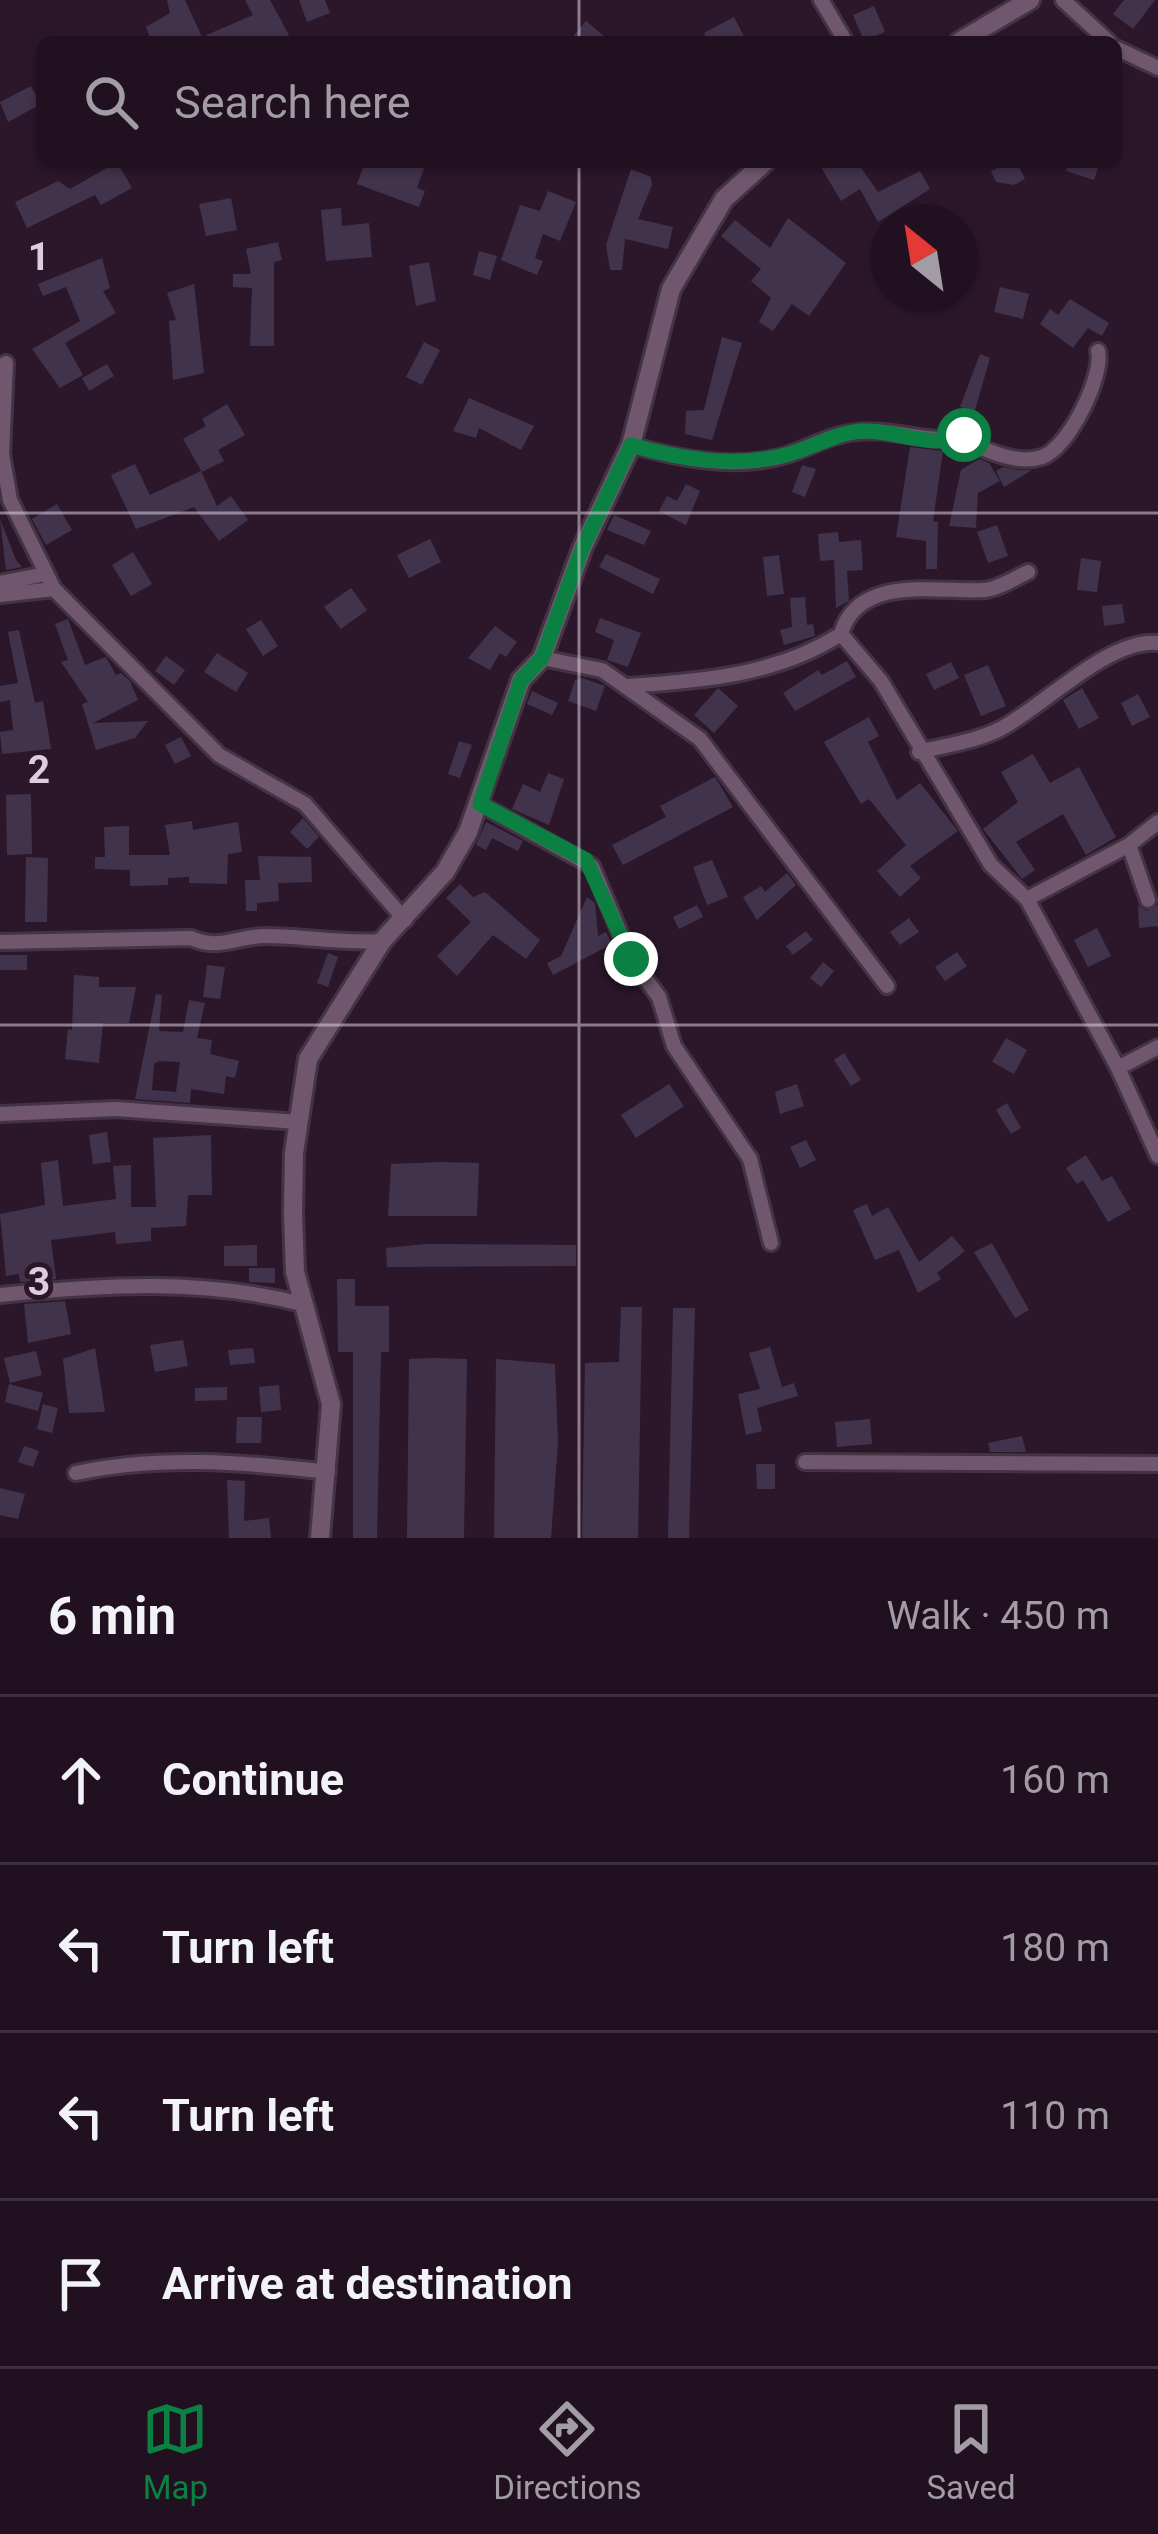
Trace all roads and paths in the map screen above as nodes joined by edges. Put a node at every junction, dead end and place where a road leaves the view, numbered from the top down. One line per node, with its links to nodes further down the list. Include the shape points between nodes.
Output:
1 (821, 0): 4 (street)
2 (1030, 0): 5 (street)
3 (1063, 0): 6 (street)
4 (842, 36)
5 (969, 36)
6 (1102, 36)
7 (1122, 51): 8 (street)
8 (1158, 68)
9 (758, 168): 14 (street, via 724,199 671,289)
10 (1098, 351): 13 (street, via 1094,385 1055,450 1040,459 1001,456)
11 (6, 363): 16 (street, via 2,454 10,500)
12 (971, 420): 13 (street)
13 (958, 439): 14 (street, via 860,431 782,456 738,460 694,460)
14 (631, 445): 22 (street)
15 (1028, 572): 20 (street, via 986,591 883,593 845,621)
16 (46, 574): 17 (street); 18 (street)
17 (0, 583)
18 (54, 589): 19 (street); 30 (street, via 219,755 305,804)
19 (0, 596)
20 (842, 634): 23 (street, via 809,655 751,670); 24 (street, via 881,681)
21 (1158, 643): 24 (street, via 1143,641 1086,670 997,730)
22 (542, 658): 23 (street, via 602,670); 25 (street, via 521,680)
23 (628, 686): 33 (street, via 700,739 731,774)
24 (920, 752): 28 (street, via 991,865)
25 (480, 804): 30 (street, via 445,872); 39 (street, via 592,866 631,959 659,997 674,1046 750,1160)
26 (1158, 822): 27 (street)
27 (1129, 845): 28 (street); 29 (street)
28 (1027, 899): 35 (street)
29 (1148, 900)
30 (405, 920): 31 (street)
31 (382, 941): 32 (street); 37 (street, via 308,1059)
32 (0, 942)
33 (887, 986)
34 (1158, 1047): 35 (street)
35 (1118, 1068): 38 (street)
36 (0, 1114): 37 (street, via 116,1109)
37 (298, 1122): 41 (street, via 293,1213)
38 (1158, 1156)
39 (771, 1244)
40 (0, 1295): 41 (street, via 126,1282 256,1292)
41 (302, 1304): 44 (street, via 331,1404)
42 (805, 1462): 43 (street)
43 (1158, 1464)
44 (328, 1472): 45 (street, via 129,1462); 46 (street)
45 (76, 1473)
46 (320, 1538)

